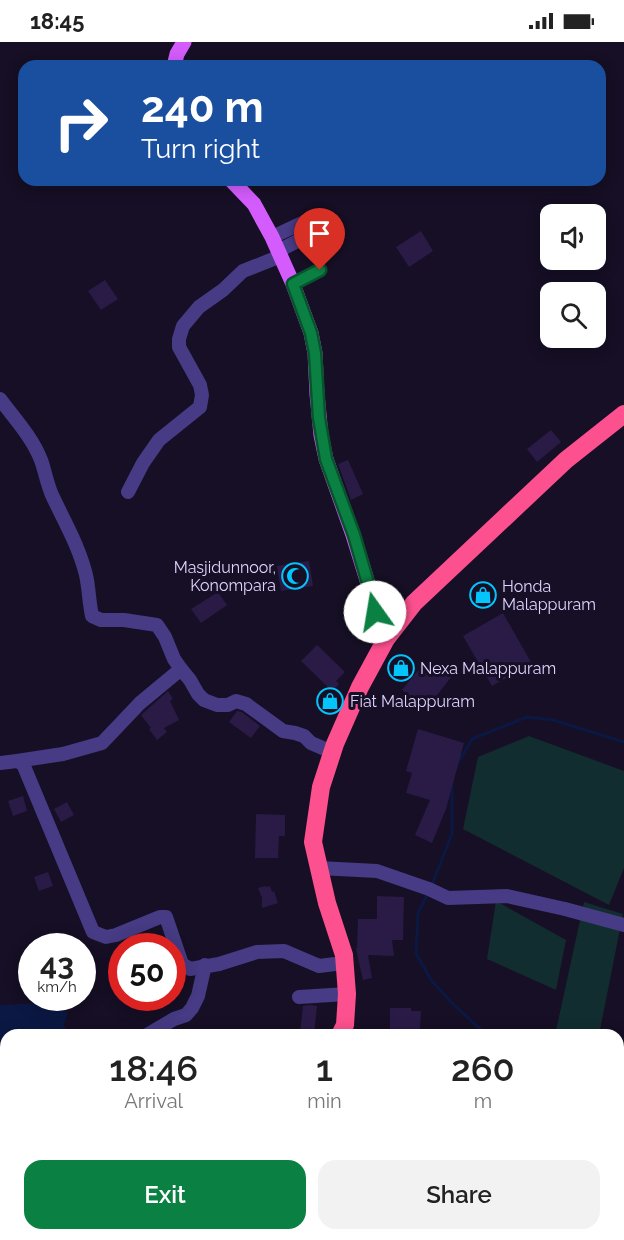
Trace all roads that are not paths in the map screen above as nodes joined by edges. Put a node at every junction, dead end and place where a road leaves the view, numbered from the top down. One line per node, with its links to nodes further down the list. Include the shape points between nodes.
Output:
1 (184, 42): 2 (main road)
2 (176, 60)
3 (237, 186): 5 (main road, via 254,204)
4 (321, 221): 5 (street)
5 (277, 248): 7 (main road); 10 (street, via 243,271 183,326 179,347 200,385 200,407 159,440)
6 (320, 270): 7 (street)
7 (293, 284): 11 (main road, via 315,353 326,459)
8 (0, 399): 12 (street, via 41,459 49,488 86,574 92,616 157,625)
9 (624, 414): 11 (highway, via 566,460)
10 (128, 492)
11 (384, 634): 13 (highway)
12 (180, 669): 13 (street, via 204,700 217,705 236,701 246,704 283,731 304,736); 14 (street, via 102,743)
13 (332, 753): 16 (highway, via 321,787 313,842)
14 (18, 761): 15 (street); 19 (street, via 93,932 106,937 116,935 166,917 182,964 190,969)
15 (0, 763)
16 (319, 868): 17 (street, via 377,872 448,898 507,896); 18 (highway)
17 (624, 925)
18 (343, 963): 19 (street, via 319,966 284,951 257,952); 20 (highway)
19 (205, 965): 22 (street, via 192,1008)
20 (347, 994): 21 (street); 23 (highway)
21 (299, 997)
22 (157, 1029)
23 (343, 1029)

